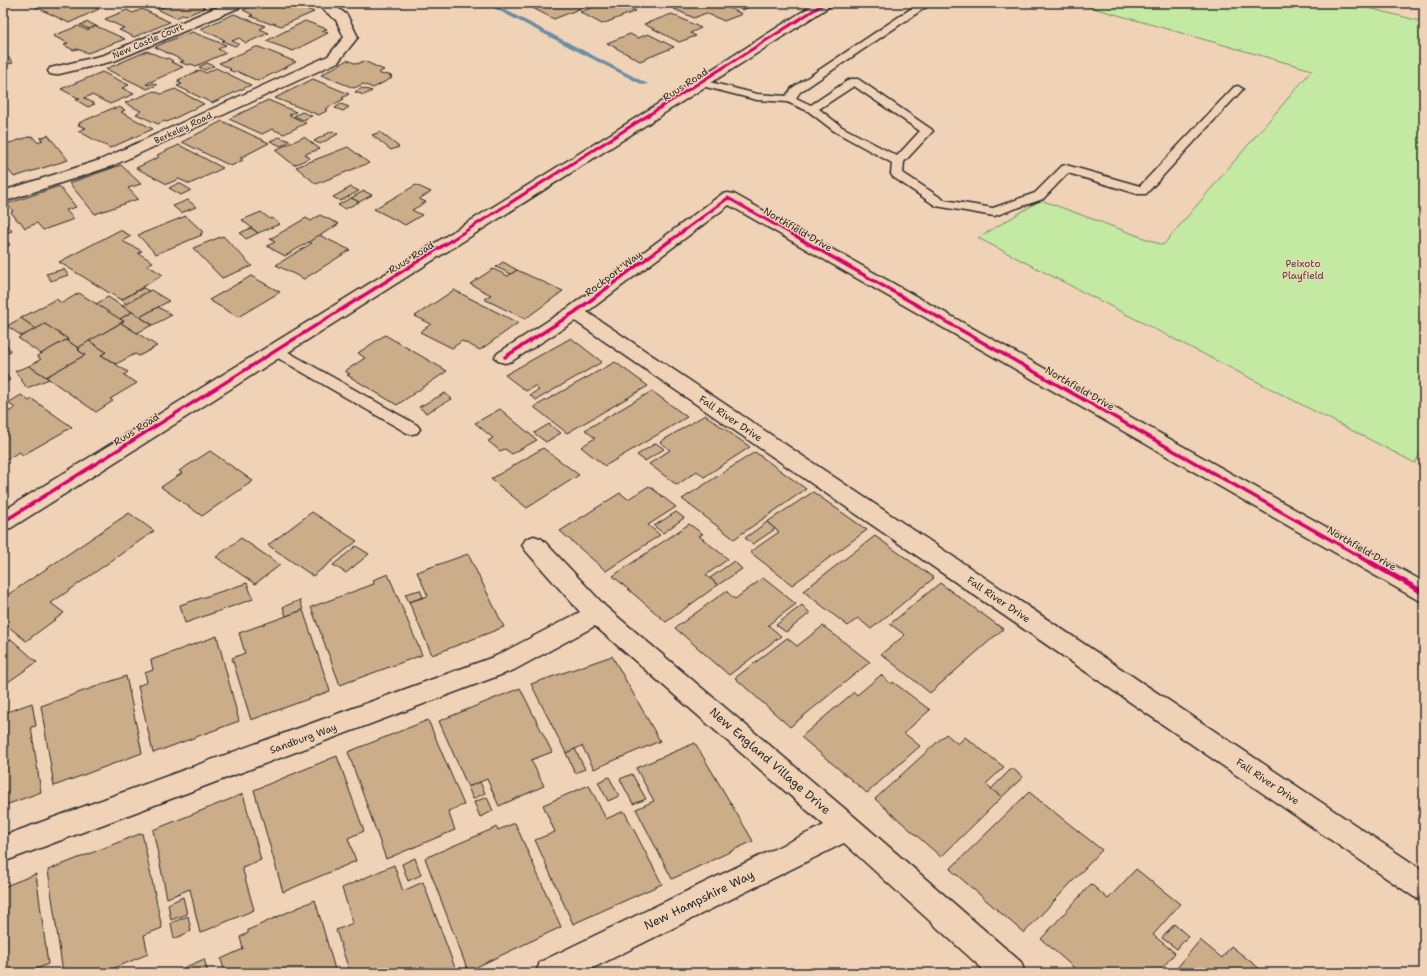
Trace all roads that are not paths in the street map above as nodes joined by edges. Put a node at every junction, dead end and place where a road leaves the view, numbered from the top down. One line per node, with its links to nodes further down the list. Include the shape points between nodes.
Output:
1 (238, 3): 5 (street, New Castle Court, via 109,58)
2 (322, 3): 11 (street, Berkeley Road, via 342,18 351,37 333,58 106,163)
3 (825, 3): 6 (street, Ruus Road)
4 (922, 3): 8 (lane, via 924,5 796,90)
5 (55, 71)
6 (702, 83): 8 (lane, via 757,97); 14 (street, Ruus Road)
7 (1238, 89): 10 (lane, via 1142,191 1066,168 1039,196 994,212 940,203 897,174)
8 (789, 99): 9 (lane)
9 (812, 109): 10 (lane, via 838,129); 10 (lane, via 854,81 927,132)
10 (898, 161)
11 (3, 197)
12 (728, 198): 13 (street, Rockport Way); 19 (street, Northfield Drive)
13 (575, 312): 15 (street, Rockport Way); 23 (street, Fall River Drive)
14 (276, 351): 16 (lane); 17 (street, Ruus Road)
15 (505, 357)
16 (412, 428)
17 (3, 522)
18 (534, 545): 20 (street, New England Village Drive)
19 (1424, 593)
20 (597, 614): 21 (street, New England Village Drive); 22 (street, Sandburg Way, via 505,663)
21 (847, 828): 24 (street, New Hampshire Way); 25 (street, New England Village Drive)
22 (3, 849)
23 (1424, 887)
24 (551, 973)
25 (1010, 973)

